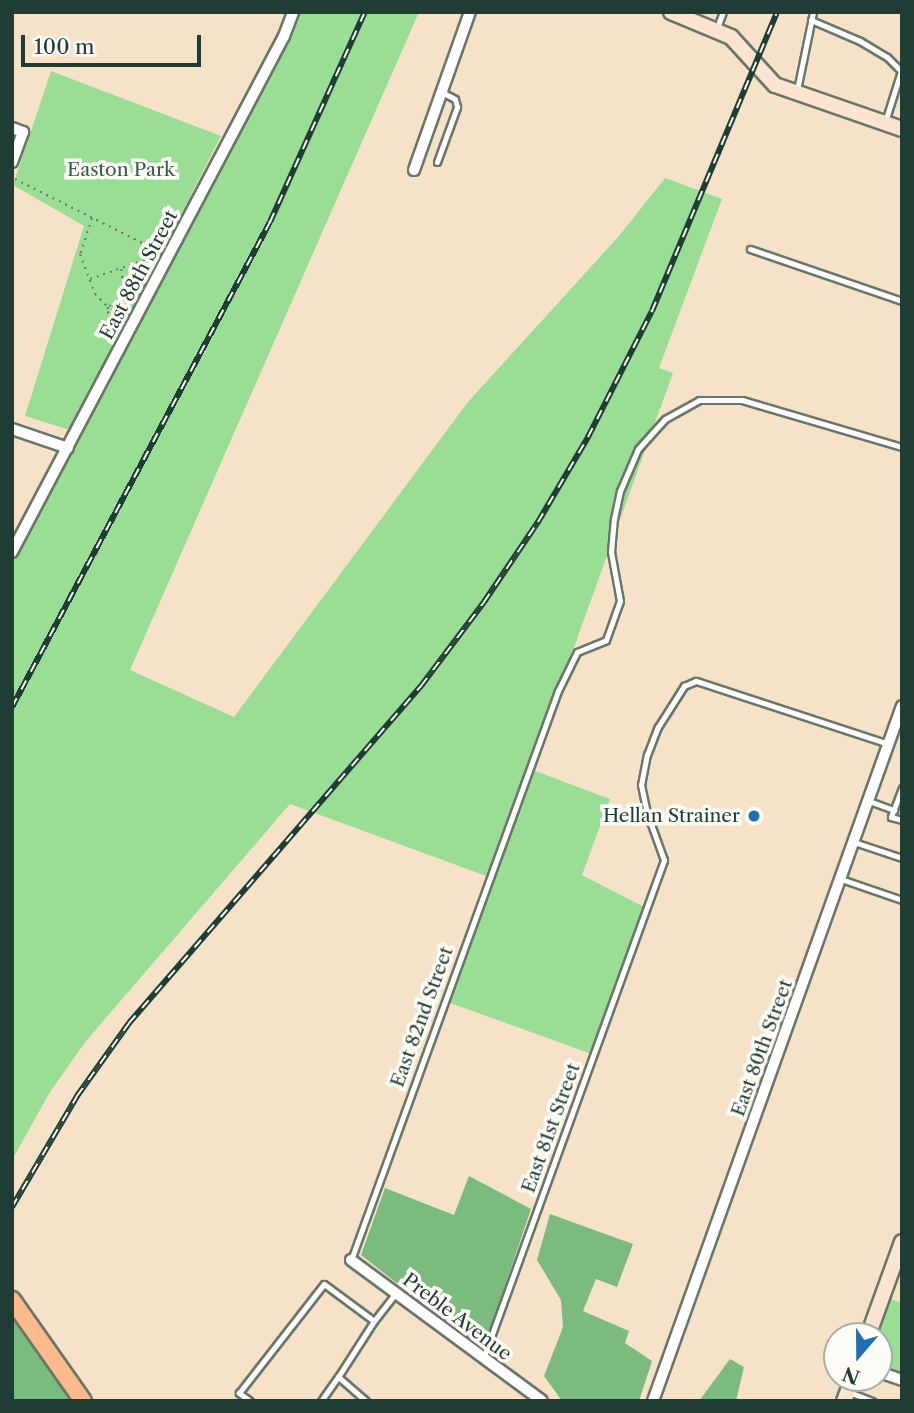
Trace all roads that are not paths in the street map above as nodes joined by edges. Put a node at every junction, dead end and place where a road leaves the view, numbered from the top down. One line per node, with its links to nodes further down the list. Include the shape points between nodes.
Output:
1 (470, 12): 9 (street)
2 (671, 12): 7 (street)
3 (723, 12): 7 (lane)
4 (813, 12): 6 (lane)
5 (290, 13): 21 (street, East 88th Street)
6 (811, 20): 8 (lane, via 860,41); 10 (lane)
7 (716, 30): 10 (street, via 740,44 769,81)
8 (901, 71): 11 (lane)
9 (442, 92): 15 (lane, via 455,99 457,107); 16 (street)
10 (796, 93): 11 (street)
11 (884, 123): 13 (street)
12 (12, 128): 14 (street, via 23,132)
13 (902, 129)
14 (12, 162)
15 (437, 162)
16 (414, 170)
17 (750, 249): 18 (lane)
18 (902, 302)
19 (12, 429): 21 (street)
20 (902, 447): 34 (lane, East 82nd Street, via 742,400 699,400 665,419 638,449 620,491 611,552 620,601 606,640 577,652 522,786)
21 (68, 448): 22 (street, East 88th Street)
22 (12, 552)
23 (902, 706): 24 (street, East 80th Street)
24 (888, 744): 26 (street, East 80th Street); 39 (lane, East 81st Street, via 695,681 684,686 658,727 641,785 664,860)
25 (902, 788): 27 (lane)
26 (869, 801): 27 (lane); 29 (street, East 80th Street)
27 (894, 810): 28 (lane, via 891,817)
28 (902, 820)
29 (854, 842): 30 (lane); 31 (street, East 80th Street)
30 (902, 858)
31 (841, 879): 32 (lane); 47 (street, East 80th Street)
32 (902, 900)
33 (901, 1246): 38 (street)
34 (351, 1259): 35 (street, Preble Avenue)
35 (396, 1293): 37 (lane); 39 (street, Preble Avenue)
36 (12, 1300): 42 (main road)
37 (374, 1321): 40 (lane); 43 (lane, via 324,1284 239,1393)
38 (873, 1322)
39 (483, 1359): 46 (street, Preble Avenue)
40 (338, 1377): 44 (lane); 45 (lane)
41 (852, 1392): 48 (lane)
42 (83, 1401)
43 (250, 1401)
44 (321, 1401)
45 (366, 1401)
46 (542, 1401)
47 (653, 1401)
48 (872, 1401)

